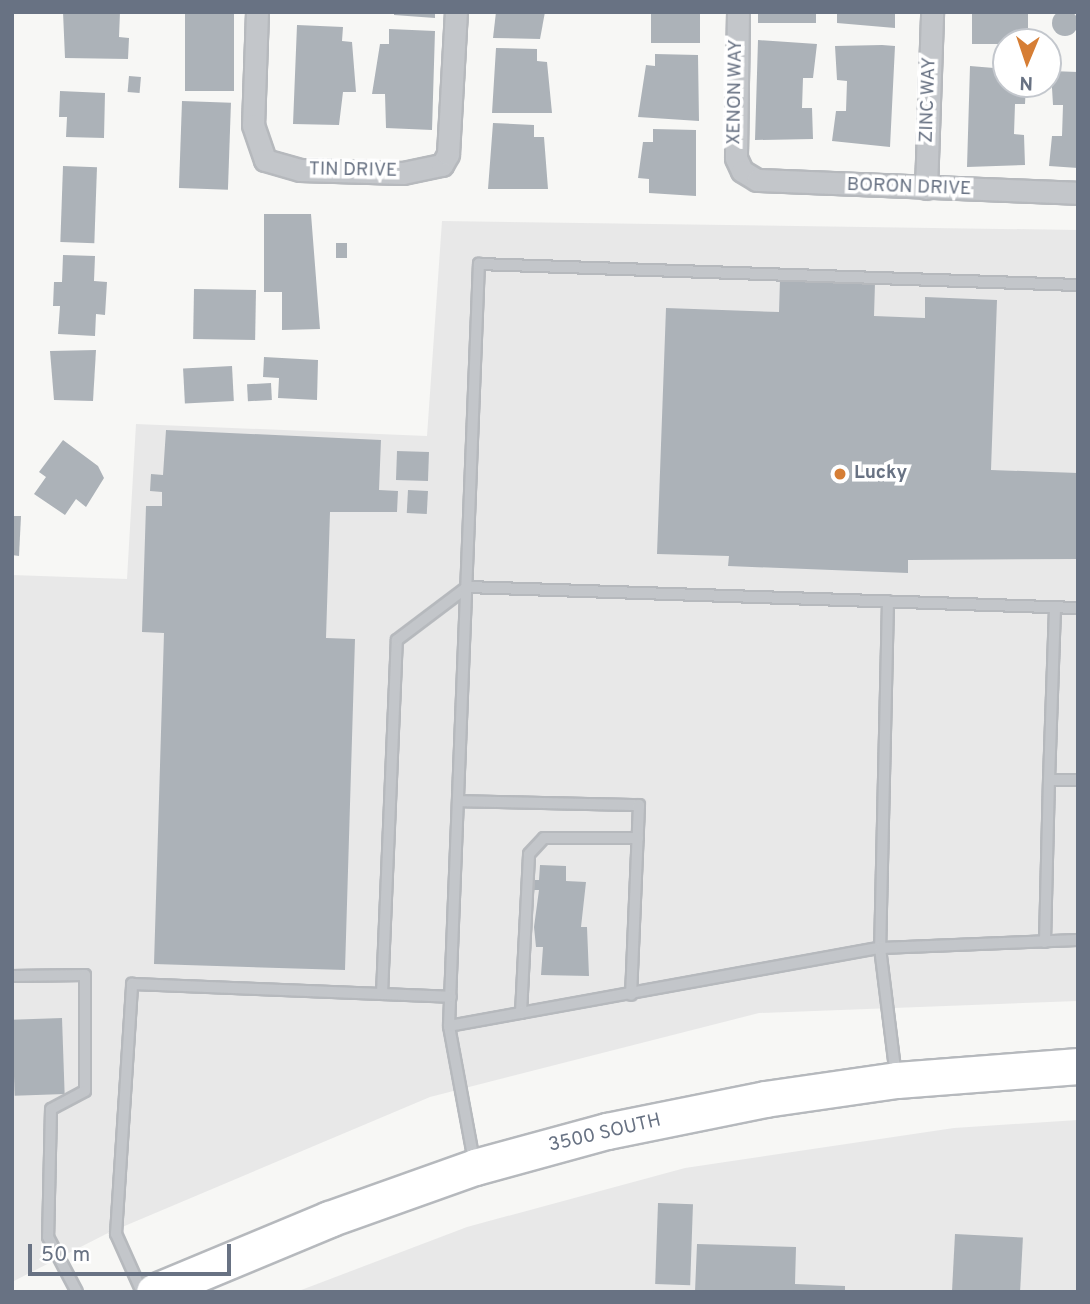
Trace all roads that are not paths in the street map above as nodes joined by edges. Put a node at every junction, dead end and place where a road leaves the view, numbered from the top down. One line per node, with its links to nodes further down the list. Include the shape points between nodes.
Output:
1 (257, 12): 2 (street, TIN DRIVE, via 253,125 265,160 300,170 403,173 442,165 452,138)
2 (456, 12)
3 (738, 12): 5 (street, XENON WAY, via 734,138)
4 (932, 12): 6 (street, ZINC WAY)
5 (742, 171): 6 (street, BORON DRIVE, via 775,184)
6 (926, 188): 7 (street, BORON DRIVE)
7 (1078, 193)
8 (1078, 285): 9 (lane, via 479,264)
9 (467, 587): 10 (lane); 15 (lane); 21 (lane, via 397,640)
10 (888, 601): 11 (lane); 19 (lane)
11 (1055, 607): 12 (lane); 13 (lane)
12 (1078, 608)
13 (1049, 780): 14 (lane); 18 (lane)
14 (1078, 780)
15 (458, 801): 16 (lane, via 639,805); 23 (lane)
16 (638, 838): 22 (lane); 24 (lane, via 544,838 529,854)
17 (1078, 940): 18 (lane)
18 (1045, 942): 19 (lane)
19 (880, 948): 22 (lane); 27 (lane)
20 (12, 976): 29 (lane, via 85,975 85,1091 51,1109 48,1237)
21 (382, 994): 23 (lane); 30 (lane, via 132,984 116,1234)
22 (631, 995): 24 (lane)
23 (451, 996): 25 (lane)
24 (521, 1013): 25 (lane)
25 (449, 1026): 28 (lane)
26 (1078, 1066): 27 (main road, 3500 SOUTH)
27 (897, 1080): 28 (main road, 3500 SOUTH, via 765,1099 619,1129)
28 (475, 1167): 31 (main road, 3500 SOUTH, via 329,1219)
29 (77, 1292)
30 (142, 1292)
31 (154, 1292)

